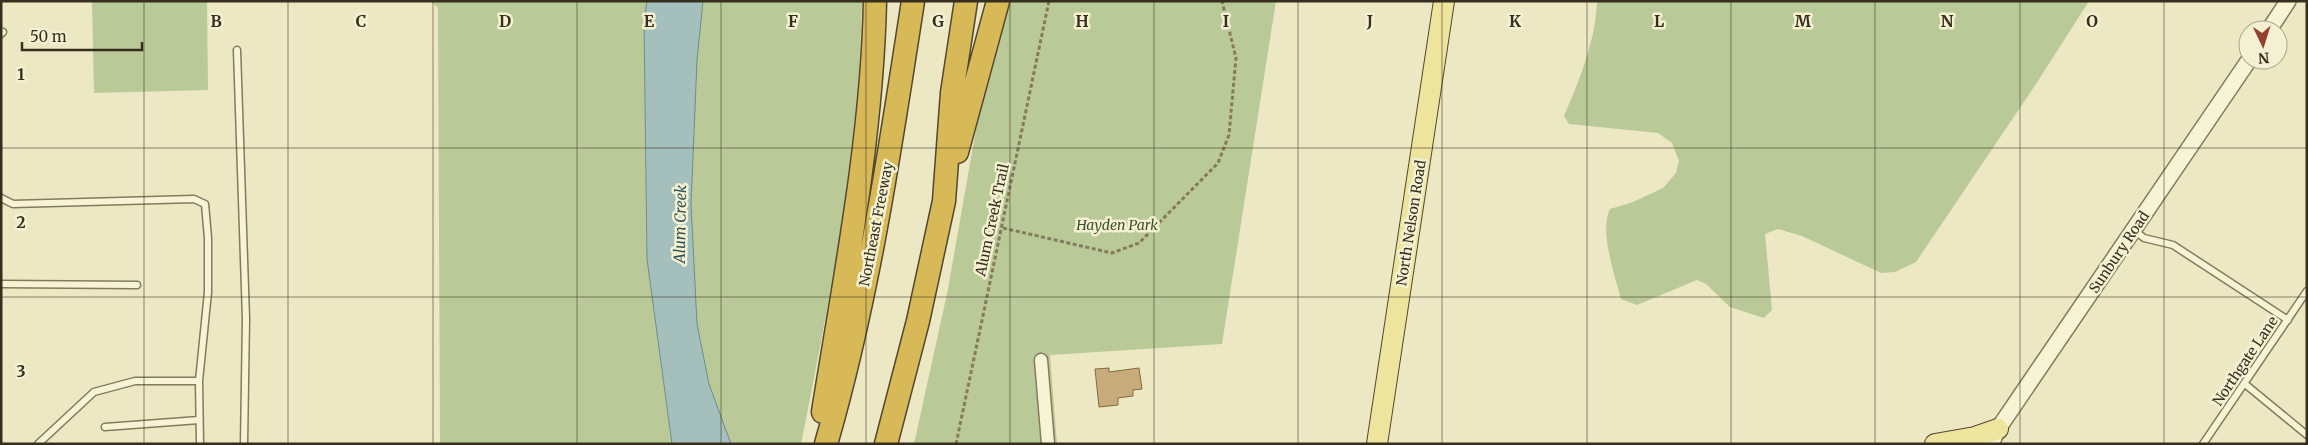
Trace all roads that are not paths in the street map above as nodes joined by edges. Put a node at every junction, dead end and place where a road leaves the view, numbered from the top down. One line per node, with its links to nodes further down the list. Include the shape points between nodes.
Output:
1 (875, 1): 27 (highway, via 863,164)
2 (913, 1): 28 (highway, Northeast Freeway, via 882,199 847,372)
3 (966, 1): 11 (highway, via 952,93)
4 (998, 1): 11 (highway)
5 (1444, 1): 31 (main road, North Nelson Road)
6 (2288, 1): 7 (street)
7 (2276, 20)
8 (237, 50): 26 (lane, via 246,319)
9 (2241, 70): 12 (street, Sunbury Road)
10 (1, 198): 18 (lane, via 14,204 194,199 205,204 208,292)
11 (944, 202): 29 (highway)
12 (2134, 230): 16 (lane, via 2144,238 2173,245); 23 (street, Sunbury Road)
13 (1, 284): 14 (lane)
14 (137, 285)
15 (2307, 291): 16 (lane, Northgate Lane)
16 (2288, 320): 19 (lane, Northgate Lane)
17 (1041, 360): 30 (street)
18 (198, 381): 20 (lane); 24 (lane, via 136,381 94,392)
19 (2245, 384): 22 (lane); 33 (lane, Northgate Lane)
20 (199, 420): 21 (lane); 25 (lane)
21 (105, 427)
22 (2307, 435)
23 (1994, 436): 32 (main road)
24 (38, 444)
25 (200, 444)
26 (244, 444)
27 (818, 444)
28 (826, 444)
29 (886, 444)
30 (1048, 444)
31 (1377, 444)
32 (1935, 444)
33 (2203, 444)

